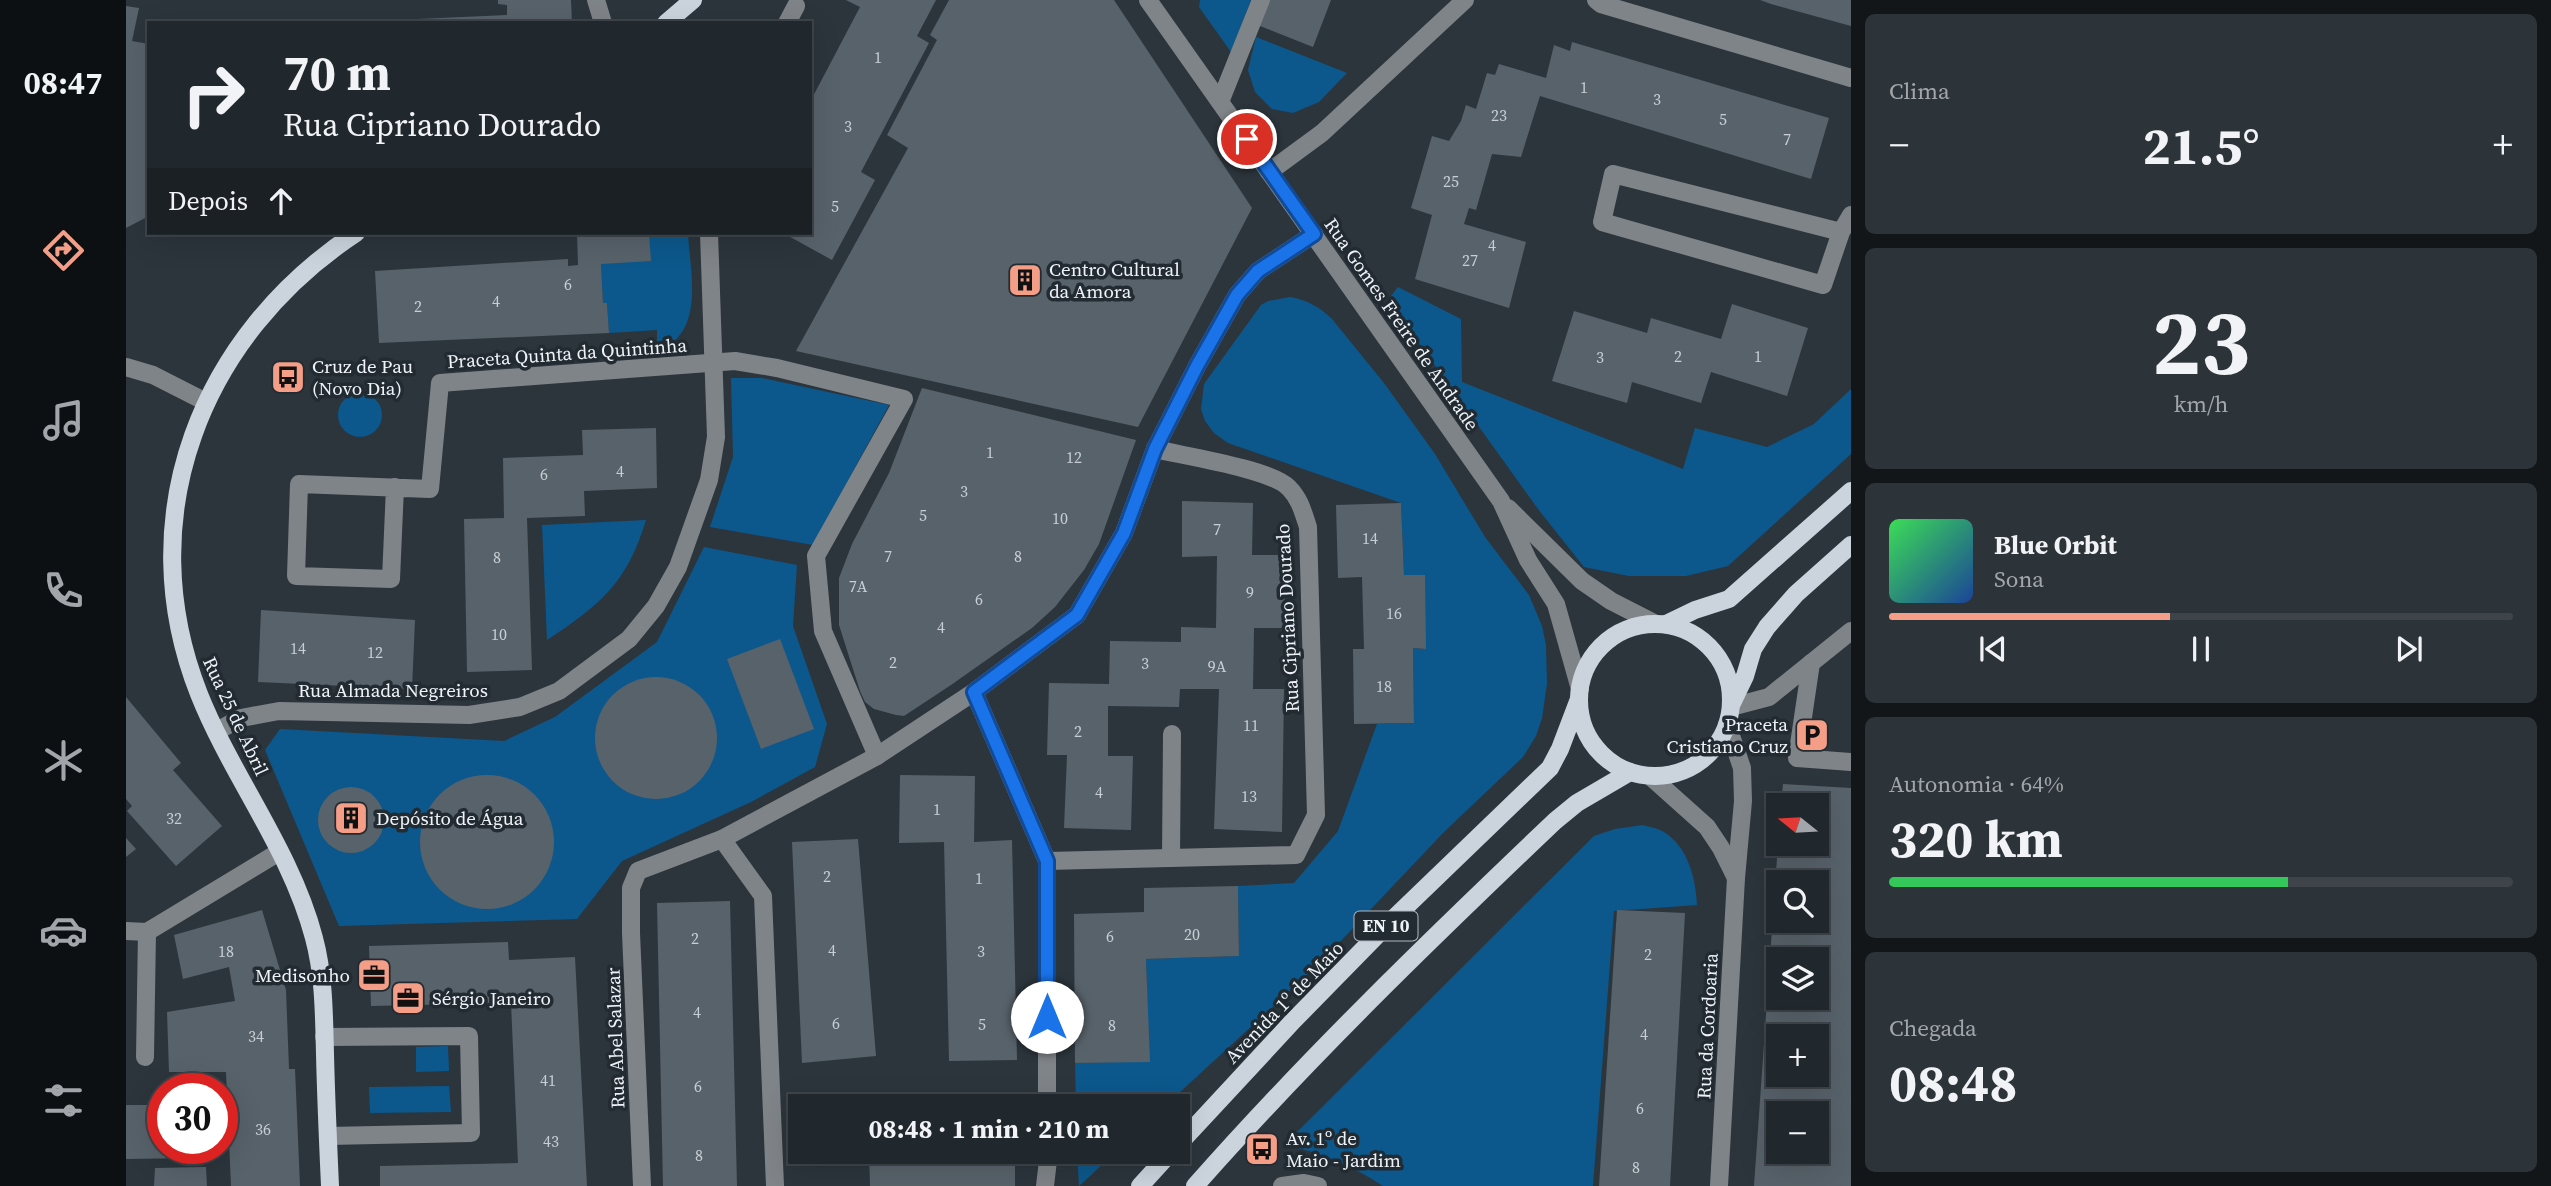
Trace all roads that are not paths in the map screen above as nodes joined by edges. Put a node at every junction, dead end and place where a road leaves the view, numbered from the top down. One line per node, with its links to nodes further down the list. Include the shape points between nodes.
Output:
1 (596, 0): 8 (street)
2 (693, 0): 9 (main road)
3 (1148, 0): 12 (street, Rua Gomes Freire de Andrade)
4 (1261, 0): 12 (street)
5 (1465, 0): 13 (street, via 1322,132)
6 (1596, 0): 11 (street)
7 (796, 6): 10 (street)
8 (602, 21)
9 (668, 21)
10 (788, 21)
11 (1851, 78)
12 (1220, 102): 13 (street, Rua Gomes Freire de Andrade)
13 (1269, 172): 16 (street, Rua Gomes Freire de Andrade)
14 (1851, 215): 15 (street)
15 (1841, 232): 15 (street, via 1613,174 1602,222 1823,285)
16 (1314, 234): 22 (street, via 1258,271 1237,295); 25 (street, Rua Gomes Freire de Andrade)
17 (353, 235): 21 (main road, Rua 25 de Abril, via 324,254 276,299 240,345)
18 (709, 235): 19 (street, Rua Almada Negreiros)
19 (713, 363): 23 (street, Praceta Quinta da Quintinha, via 440,383 430,489); 33 (street, Rua Almada Negreiros, via 716,437 709,480 691,536 656,606 629,639 594,667 559,691 491,713 279,711 241,718); 35 (street, via 748,362 904,399 817,556 823,631)
20 (126, 367): 21 (street)
21 (206, 402): 33 (main road, Rua 25 de Abril, via 190,439 180,482 173,524 172,588 184,651)
22 (1155, 449): 30 (street, via 1124,533 1077,615); 41 (street, Rua Cipriano Dourado, via 1268,475 1287,486 1301,503 1308,527 1316,815 1296,855)
23 (395, 487): 23 (street, via 299,484 296,576 391,579)
24 (1851, 491): 27 (main road, EN 10, via 1729,599)
25 (1501, 501): 27 (street, via 1581,581); 31 (street, via 1528,559 1556,604)
26 (1851, 545): 32 (main road, via 1767,627 1753,649)
27 (1660, 624): 31 (main road, EN 10, via 1628,628 1605,642 1588,663); 32 (main road, via 1685,629 1715,652 1730,687)
28 (1851, 631): 29 (street)
29 (1811, 663): 32 (street, via 1769,697); 36 (street, via 1797,758)
30 (974, 692): 35 (street); 42 (street)
31 (1579, 694): 37 (main road, via 1582,722 1593,744 1609,761); 49 (main road, Avenida 1º de Maio / EN 10, via 1550,768 1390,922)
32 (1729, 715): 38 (main road, via 1718,742 1705,757 1669,775); 43 (street, Rua da Cordoaria, via 1742,768)
33 (217, 732): 40 (main road, Rua 25 de Abril)
34 (1172, 734): 41 (street)
35 (877, 756): 39 (street)
36 (1851, 762)
37 (1630, 772): 38 (main road); 58 (main road, EN 10, via 1555,821 1412,957)
38 (1650, 776): 43 (street, via 1707,827)
39 (722, 839): 54 (street, Rua Abel Salazar, via 638,870 631,888); 55 (street, via 763,896)
40 (279, 852): 45 (street); 46 (main road, Rua 25 de Abril, via 314,938)
41 (1171, 858): 42 (street, Rua Cipriano Dourado)
42 (1047, 861): 48 (street)
43 (1737, 873): 61 (street, Rua da Cordoaria)
44 (126, 930): 45 (street)
45 (147, 932): 47 (street)
46 (324, 1037): 50 (main road, Rua 25 de Abril); 50 (street, via 468,1036 471,1133)
47 (145, 1057)
48 (1047, 1094)
49 (1190, 1131)
50 (328, 1136): 53 (main road, Rua 25 de Abril)
51 (1048, 1164): 56 (street)
52 (1160, 1164): 57 (main road)
53 (330, 1186)
54 (642, 1186)
55 (775, 1186)
56 (1045, 1186)
57 (1140, 1186)
58 (1195, 1186)
59 (1282, 1186): 60 (street)
60 (1318, 1186)
61 (1719, 1186)

